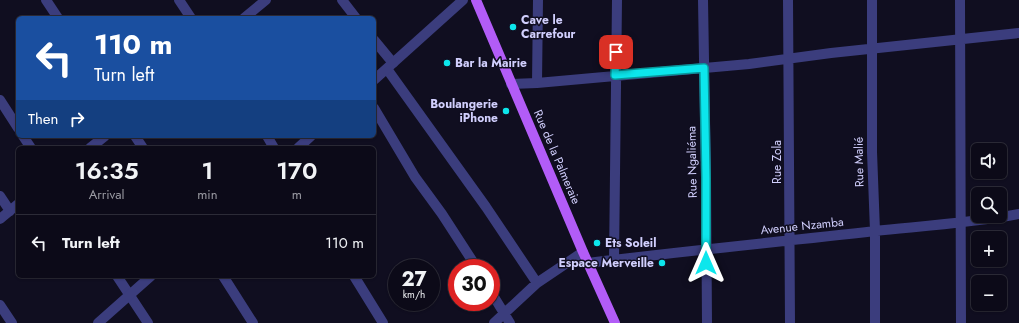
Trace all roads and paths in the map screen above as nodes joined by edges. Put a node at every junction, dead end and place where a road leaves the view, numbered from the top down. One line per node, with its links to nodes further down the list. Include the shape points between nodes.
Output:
1 (46, 0): 13 (street)
2 (179, 0): 14 (street)
3 (266, 0): 15 (street)
4 (342, 0): 16 (street)
5 (463, 0): 22 (street)
6 (476, 0): 27 (main road, Rue de la Palmeraie)
7 (538, 0): 26 (street)
8 (617, 0): 24 (street)
9 (703, 0): 23 (street, Rue Ngaliéma)
10 (788, 0): 21 (street, Rue Zola)
11 (872, 0): 20 (street, Rue Malié)
12 (960, 0): 18 (street)
13 (57, 16)
14 (190, 16)
15 (246, 16)
16 (354, 16)
17 (1019, 33): 18 (street)
18 (960, 40): 20 (street); 40 (street)
19 (376, 43): 22 (street)
20 (872, 49): 21 (street); 41 (street, Rue Malié)
21 (789, 58): 23 (street); 42 (street, Rue Zola)
22 (390, 66): 25 (street); 52 (street)
23 (704, 68): 24 (street); 43 (street, Rue Ngaliéma)
24 (615, 75): 26 (street); 46 (street)
25 (376, 78)
26 (537, 83): 27 (street)
27 (511, 84): 44 (main road, Rue de la Palmeraie)
28 (0, 100): 30 (street)
29 (376, 111): 45 (street, via 415,177)
30 (16, 125)
31 (102, 138): 33 (street)
32 (309, 138): 34 (street)
33 (92, 146)
34 (300, 146)
35 (0, 196): 37 (street)
36 (16, 206): 37 (street)
37 (10, 211): 39 (street)
38 (1019, 214): 40 (street, Avenue Nzamba)
39 (0, 219)
40 (961, 222): 41 (street, Avenue Nzamba); 67 (street)
41 (875, 231): 42 (street, Avenue Nzamba); 66 (street, Rue Malié)
42 (790, 241): 43 (street, Avenue Nzamba); 65 (street, Rue Zola)
43 (706, 248): 46 (street, Avenue Nzamba); 64 (street, Rue Ngaliéma)
44 (583, 252): 47 (main road, Rue de la Palmeraie); 52 (street)
45 (471, 259)
46 (614, 260): 47 (street, Avenue Nzamba)
47 (588, 263): 63 (main road, Rue de la Palmeraie)
48 (118, 278): 53 (street)
49 (149, 278): 53 (street)
50 (224, 278): 60 (street)
51 (355, 278): 61 (street)
52 (537, 283): 56 (street)
53 (130, 295): 58 (street); 59 (street)
54 (0, 305): 57 (street)
55 (500, 307): 56 (street)
56 (507, 319): 62 (street)
57 (12, 323)
58 (98, 323)
59 (148, 323)
60 (253, 323)
61 (383, 323)
62 (494, 323)
63 (615, 323)
64 (707, 323)
65 (790, 323)
66 (875, 323)
67 (961, 323)

